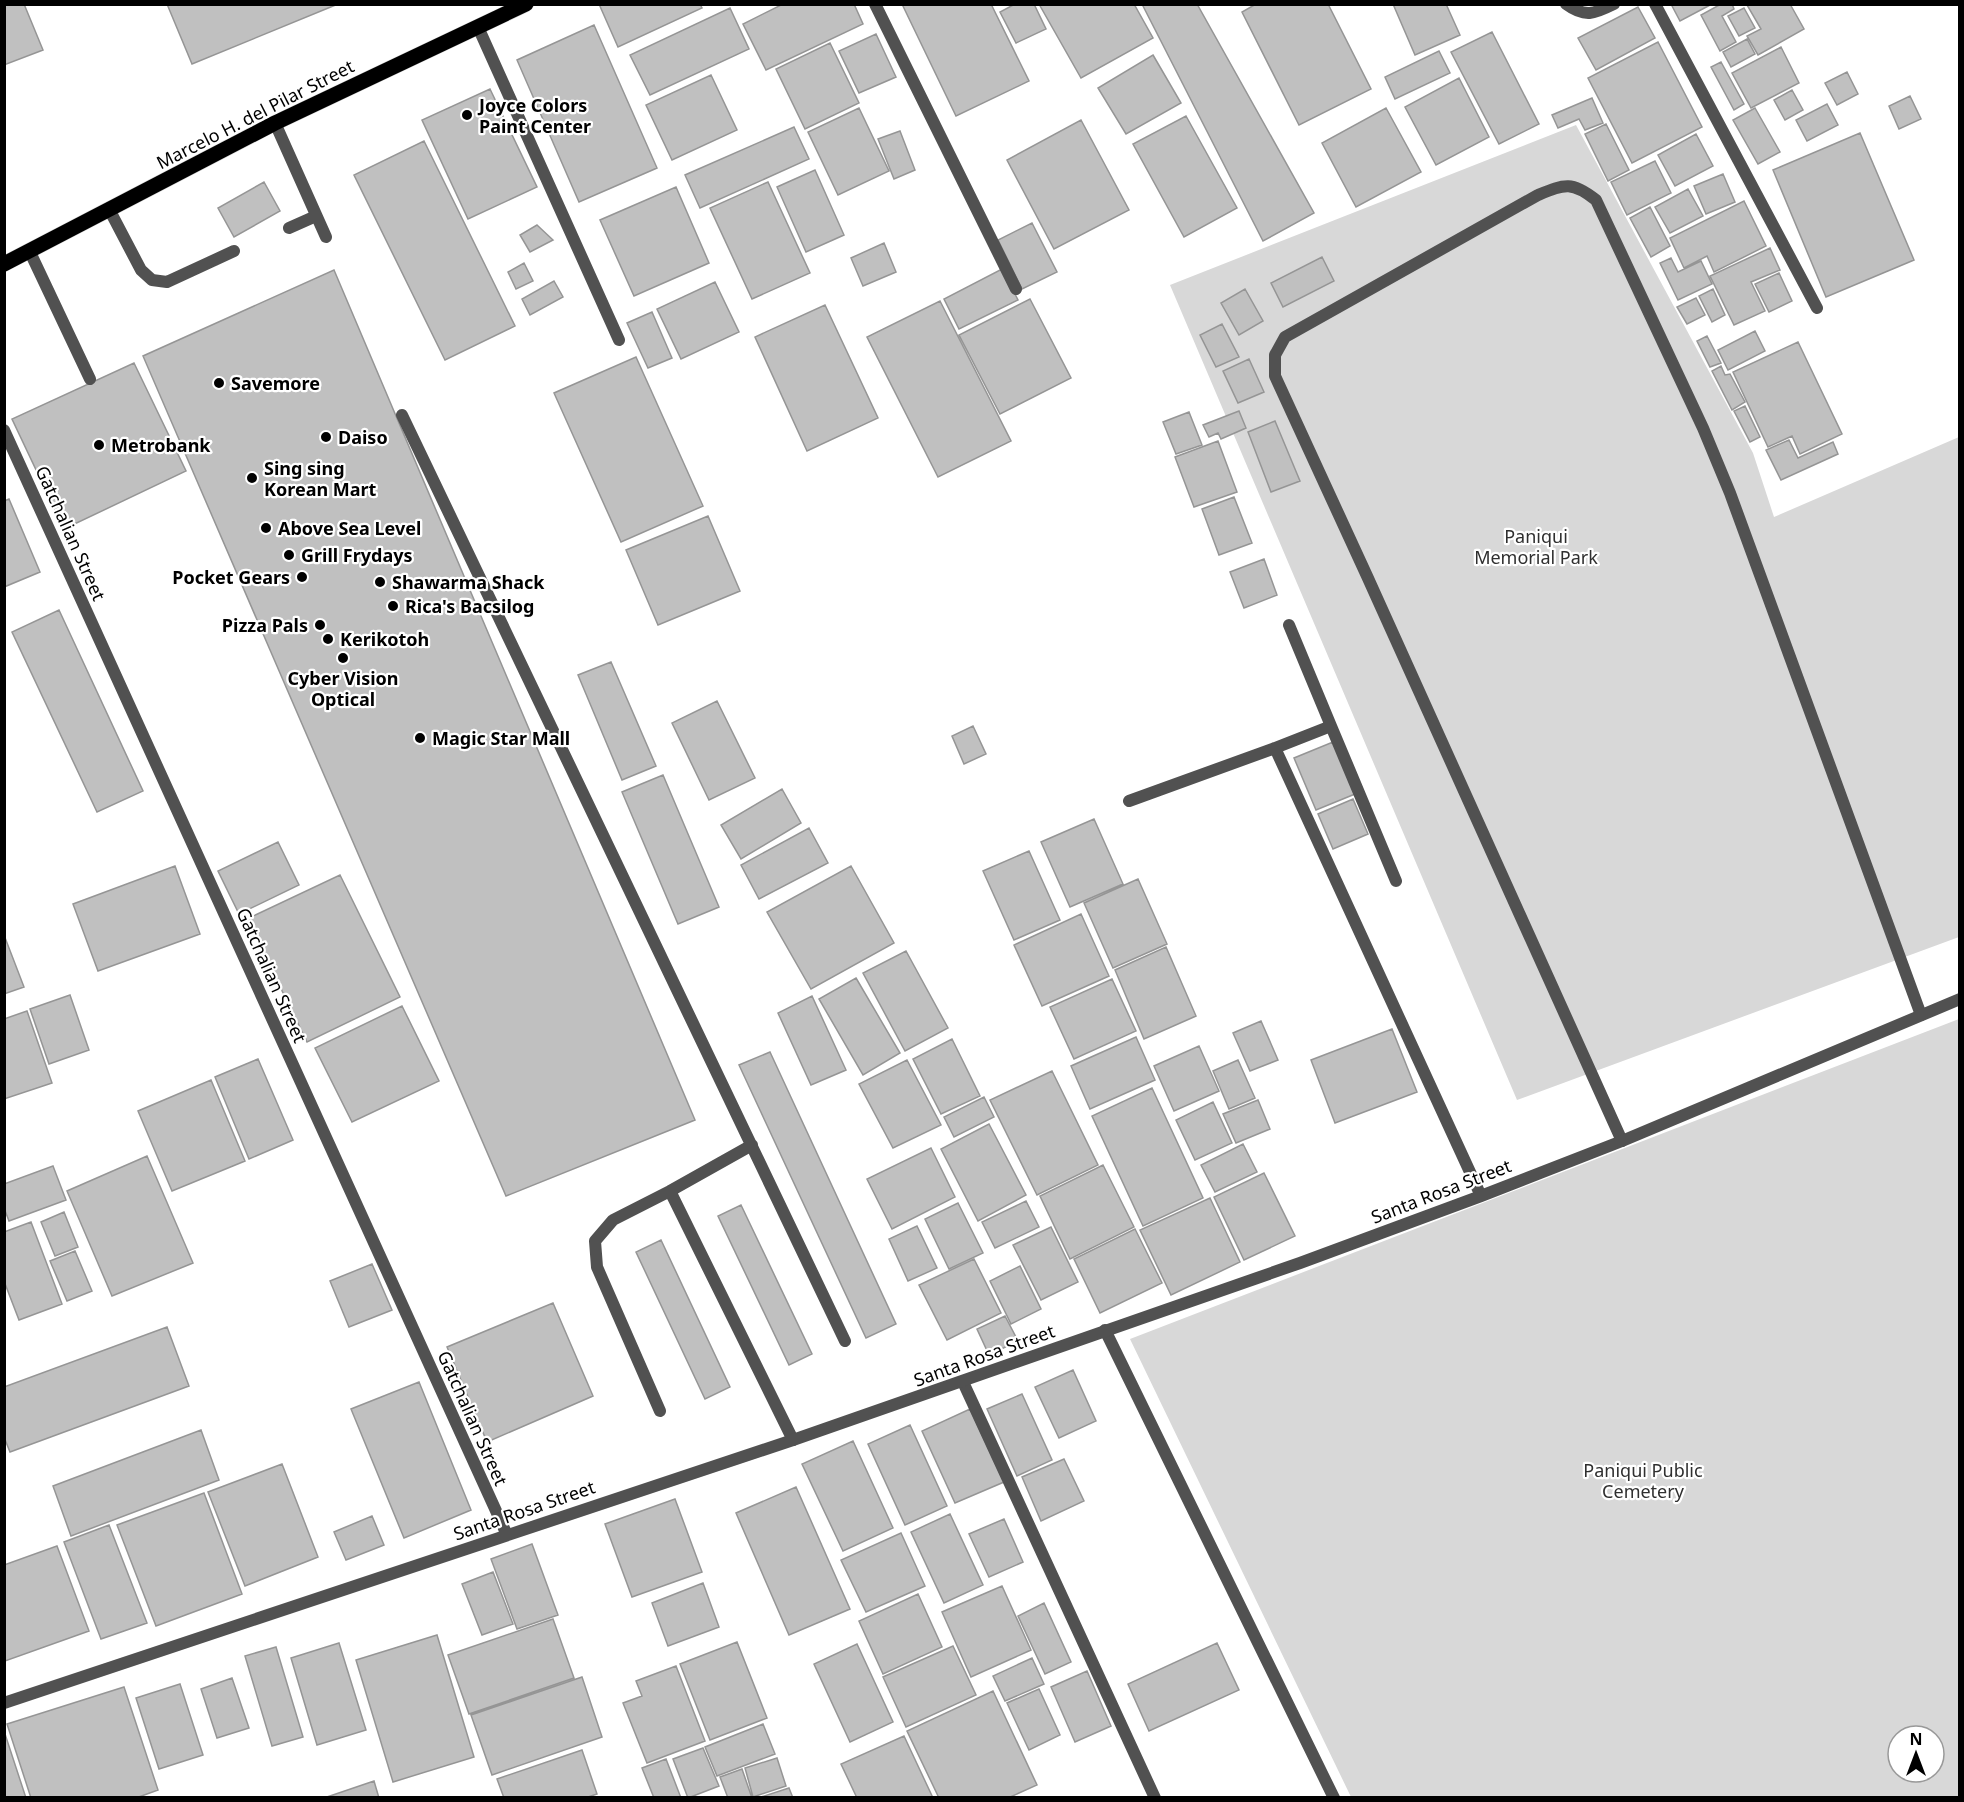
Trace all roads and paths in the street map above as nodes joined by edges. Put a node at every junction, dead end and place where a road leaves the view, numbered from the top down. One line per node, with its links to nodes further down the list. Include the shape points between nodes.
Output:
1 (874, 4): 15 (street)
2 (1566, 4): 3 (street, via 1580,13 1597,12)
3 (1614, 4)
4 (1656, 4): 16 (street)
5 (516, 7): 6 (main road, Marcelo H. del Pilar Street)
6 (478, 27): 7 (main road, Marcelo H. del Pilar Street); 17 (street)
7 (274, 123): 8 (main road, Marcelo H. del Pilar Street); 9 (street)
8 (109, 209): 12 (main road, Marcelo H. del Pilar Street); 13 (street, via 141,270 152,280 167,282)
9 (316, 216): 10 (street); 11 (street)
10 (289, 228)
11 (326, 237)
12 (29, 250): 14 (main road, Marcelo H. del Pilar Street); 18 (street)
13 (234, 251)
14 (4, 264)
15 (1016, 290)
16 (1817, 308)
17 (619, 340)
18 (90, 379)
19 (402, 416): 29 (street)
20 (4, 430): 37 (street, Gatchalian Street)
21 (1288, 625): 22 (street)
22 (1331, 726): 23 (street); 25 (street)
23 (1275, 748): 24 (street); 31 (street)
24 (1129, 801)
25 (1396, 881)
26 (1959, 999): 27 (street, Santa Rosa Street)
27 (1921, 1015): 28 (street, Santa Rosa Street); 28 (street, via 1703,428 1596,200 1582,189 1561,185 1285,337 1275,355 1275,376)
28 (1622, 1141): 31 (street, Santa Rosa Street)
29 (752, 1145): 30 (street); 33 (street)
30 (670, 1191): 35 (street, via 613,1220 595,1241 597,1267); 36 (street)
31 (1481, 1196): 32 (street, Santa Rosa Street)
32 (1105, 1330): 34 (street, Santa Rosa Street); 40 (street)
33 (845, 1341)
34 (963, 1382): 36 (street, Santa Rosa Street); 39 (street)
35 (660, 1411)
36 (793, 1440): 37 (street, Santa Rosa Street)
37 (507, 1535): 38 (street, Santa Rosa Street)
38 (4, 1703)
39 (1155, 1797)
40 (1334, 1797)

